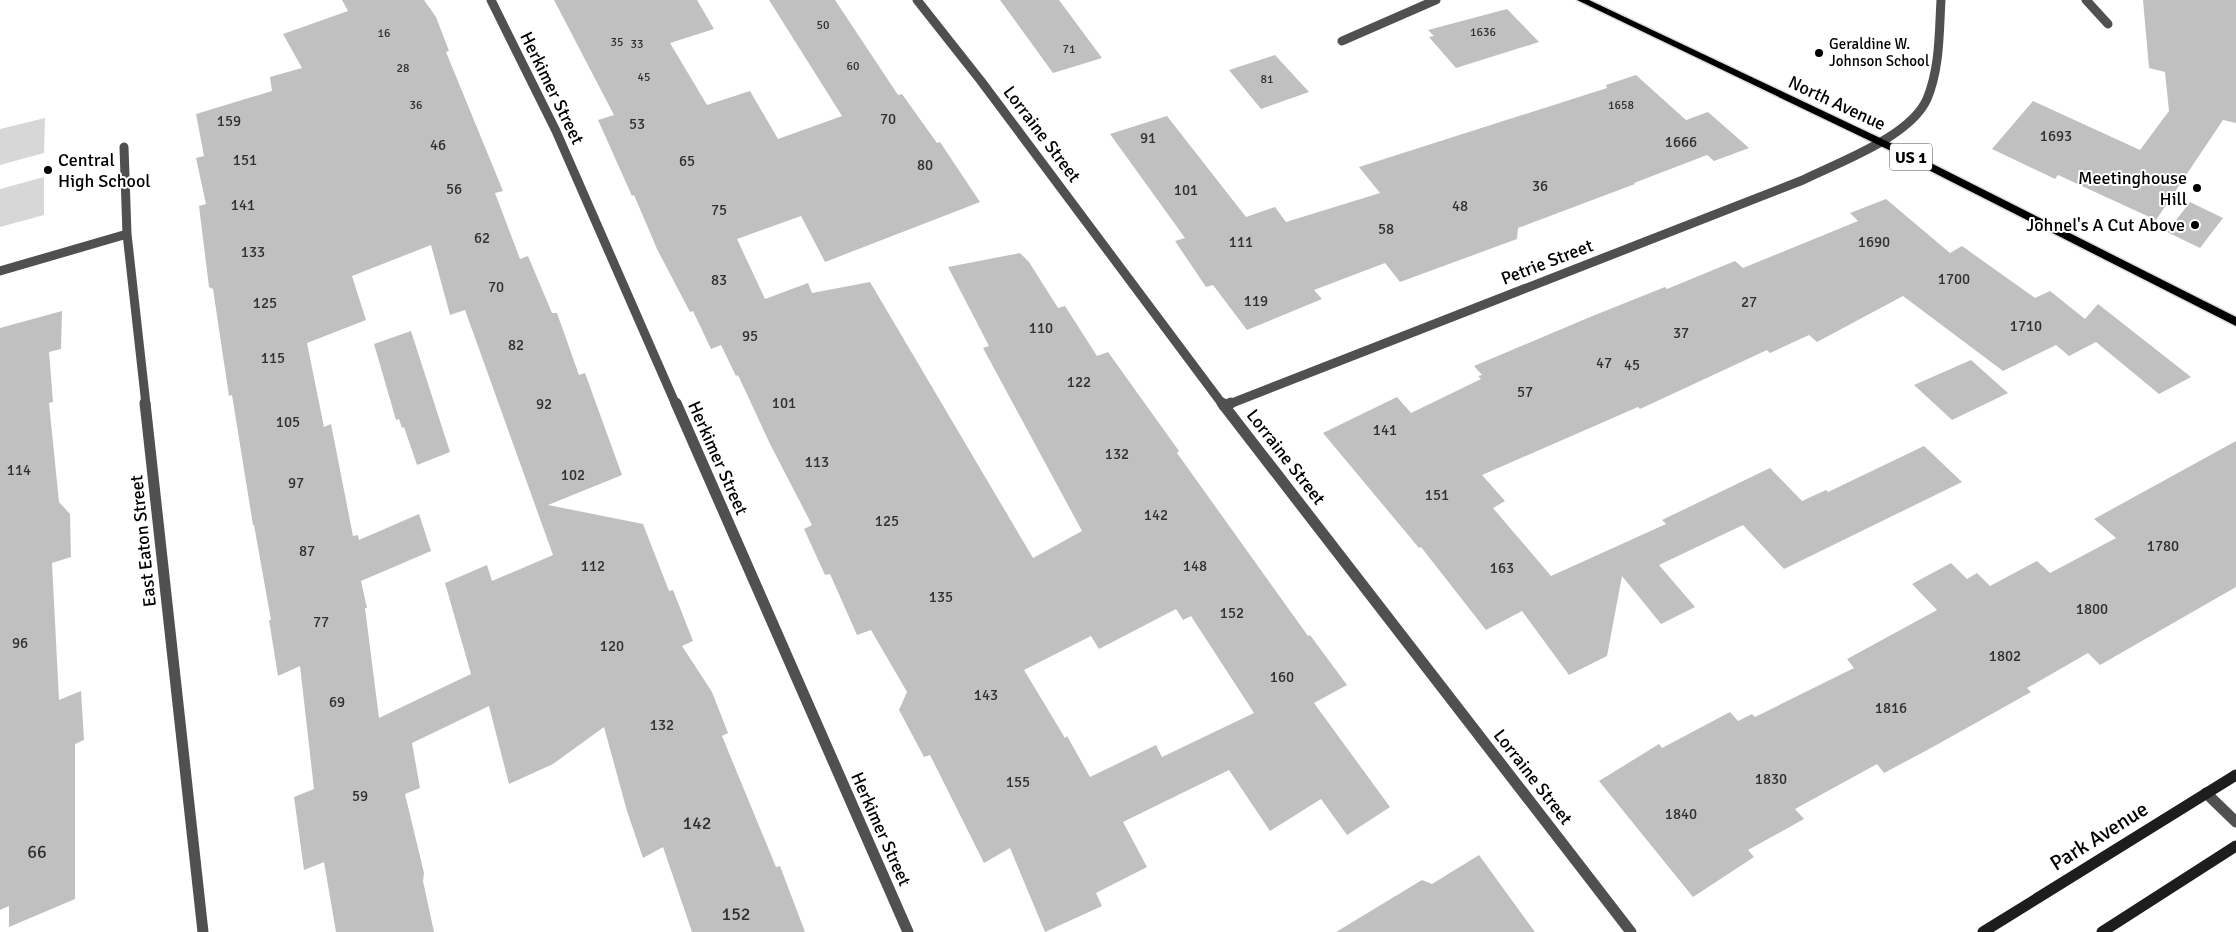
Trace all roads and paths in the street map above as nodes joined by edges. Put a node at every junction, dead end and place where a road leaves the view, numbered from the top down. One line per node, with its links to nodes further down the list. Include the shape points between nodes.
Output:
1 (491, 0): 20 (street, Herkimer Street, via 556,131)
2 (917, 0): 14 (street, Lorraine Street)
3 (1436, 0): 8 (street)
4 (1582, 0): 9 (main road, North Avenue / US 1)
5 (1941, 0): 9 (street, Petrie Street, via 1936,67 1926,103 1916,116)
6 (2086, 0): 7 (street)
7 (2108, 24)
8 (1342, 41)
9 (1880, 142): 13 (main road, North Avenue / US 1); 14 (street, Petrie Street, via 1803,180)
10 (124, 147): 11 (street, East Eaton Street)
11 (127, 234): 12 (street); 19 (street, East Eaton Street)
12 (0, 271)
13 (2236, 322)
14 (1224, 406): 21 (street, Lorraine Street)
15 (2236, 775): 16 (main road, Park Avenue)
16 (2206, 793): 17 (street); 22 (main road, Park Avenue)
17 (2236, 822)
18 (2236, 846): 23 (main road)
19 (203, 932)
20 (908, 932)
21 (1630, 932)
22 (1983, 932)
23 (2102, 932)

